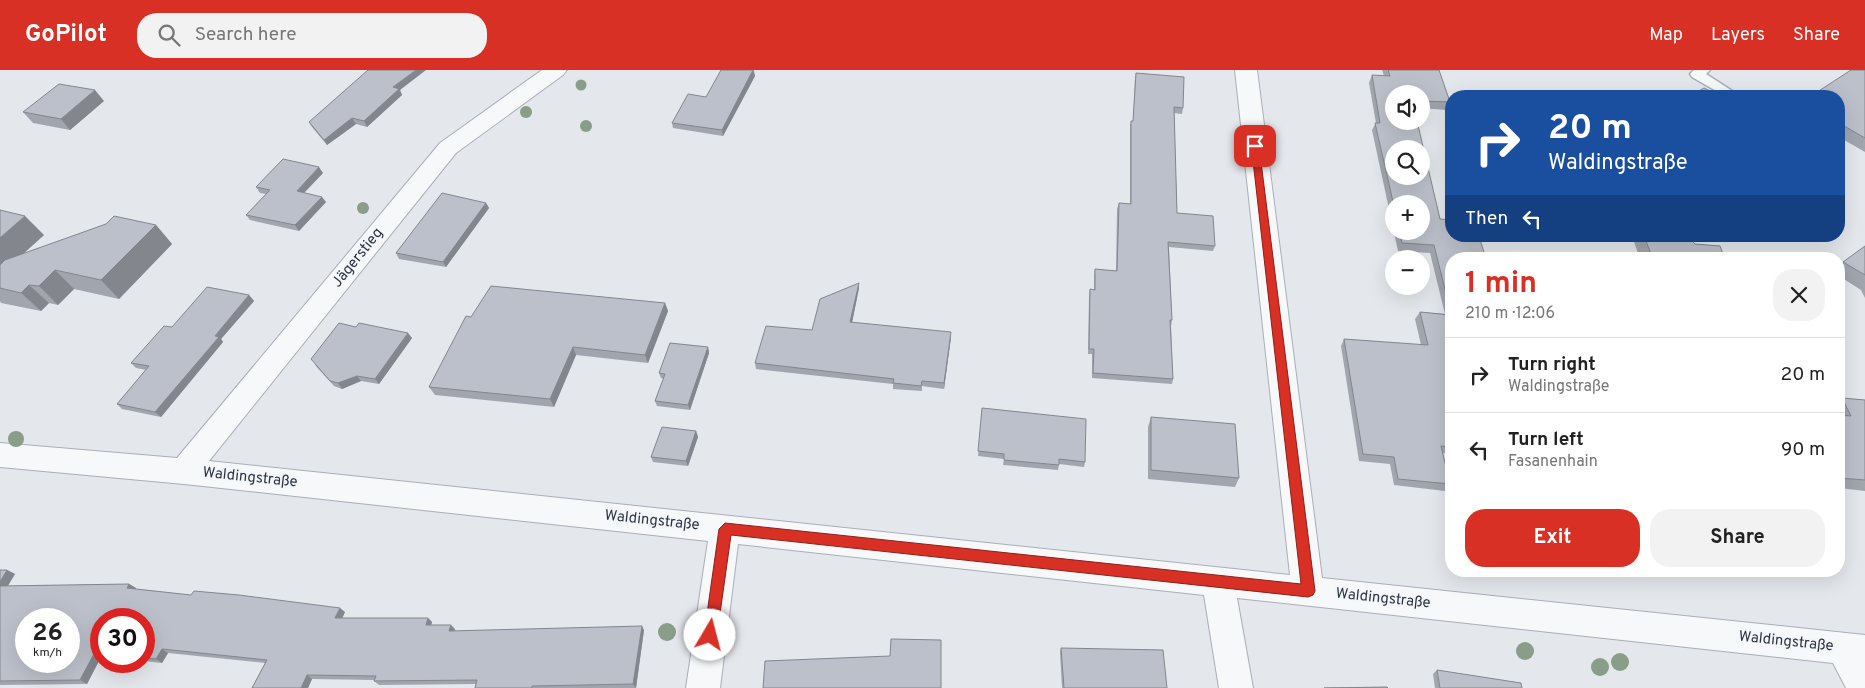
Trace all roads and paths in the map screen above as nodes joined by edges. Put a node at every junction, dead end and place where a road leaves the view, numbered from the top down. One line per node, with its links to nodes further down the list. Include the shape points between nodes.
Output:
1 (556, 70): 6 (street, Jägerstieg, via 448,148)
2 (1246, 70): 9 (street)
3 (1704, 70): 4 (lane, via 1696,74)
4 (1724, 90)
5 (0, 455): 6 (street, Waldingstraße)
6 (184, 471): 7 (street, Waldingstraße)
7 (725, 529): 8 (street, Waldingstraße); 11 (street)
8 (1218, 581): 9 (street, Waldingstraße); 12 (street)
9 (1308, 591): 10 (street, Waldingstraße)
10 (1853, 650): 13 (street, Waldingstraße)
11 (703, 688)
12 (1236, 688)
13 (1864, 688)

